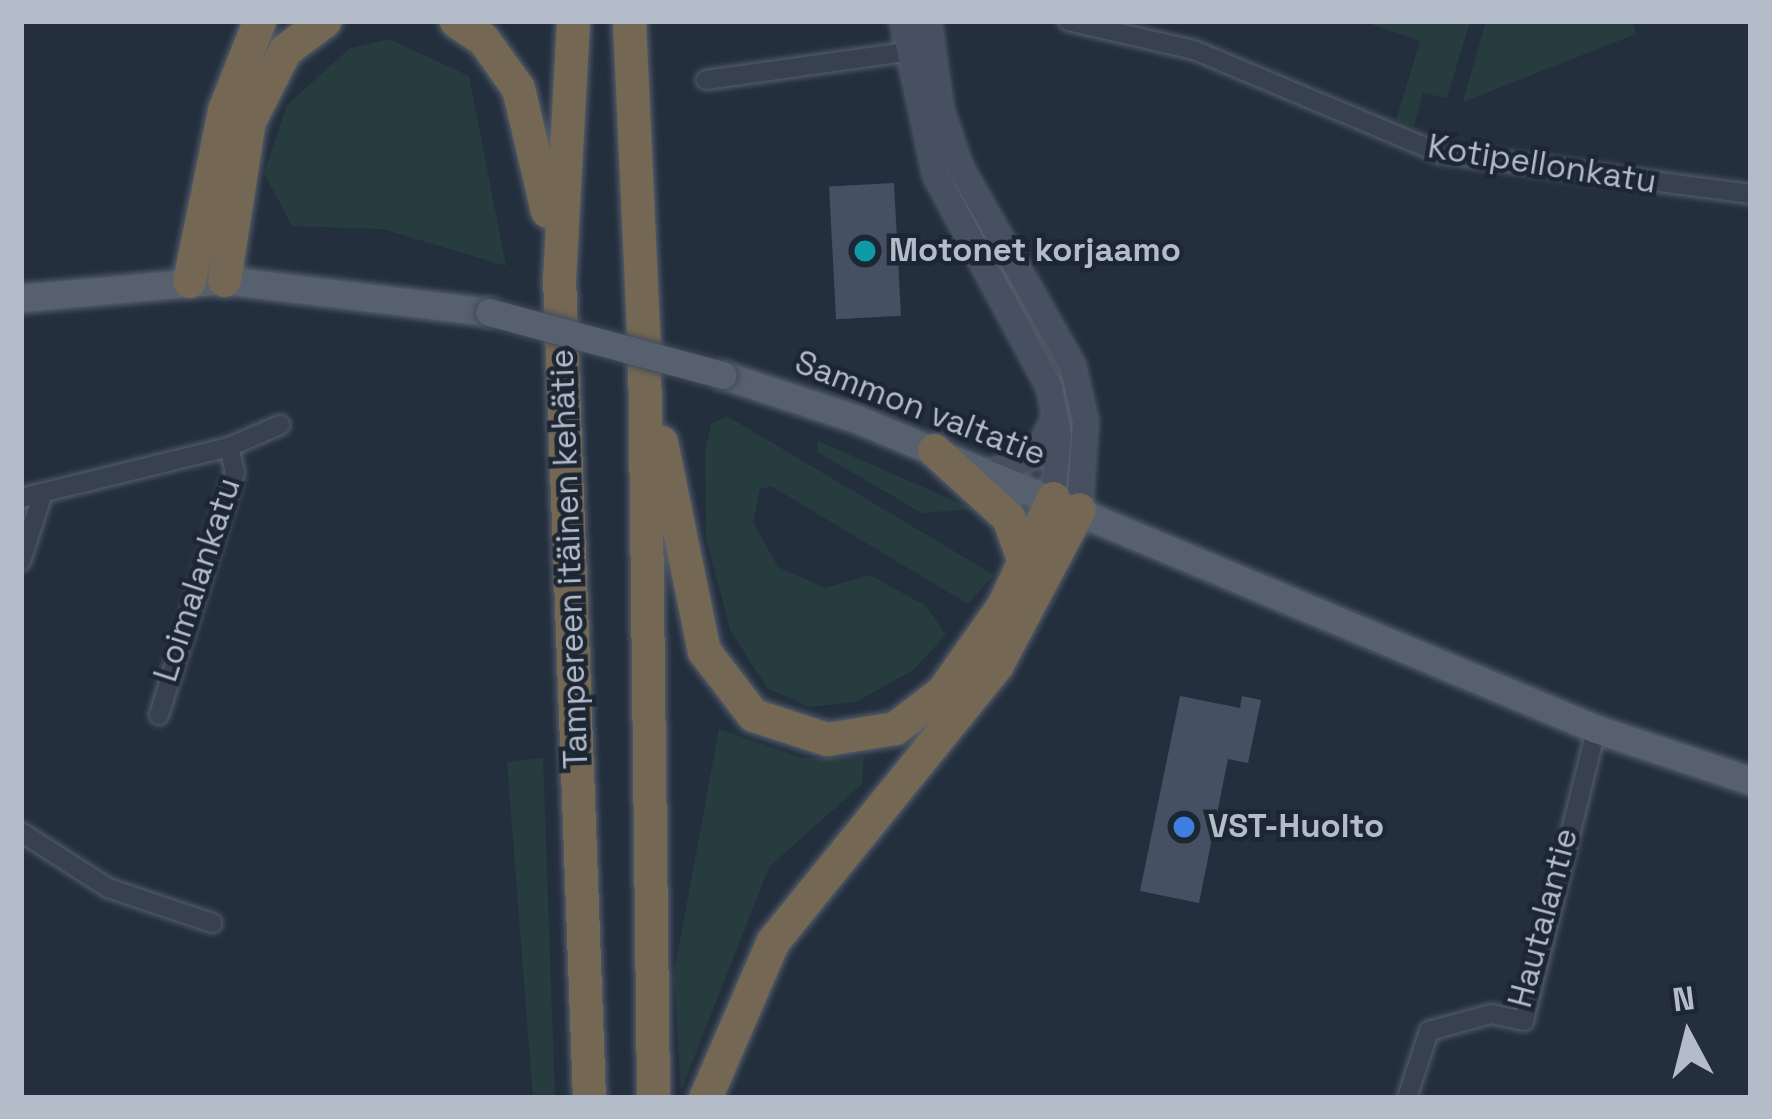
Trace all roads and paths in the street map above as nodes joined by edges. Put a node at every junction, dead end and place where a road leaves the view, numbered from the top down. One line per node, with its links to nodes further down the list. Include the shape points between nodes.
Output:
1 (259, 21): 14 (highway, via 224,110)
2 (323, 21): 15 (highway, via 285,50 248,121)
3 (456, 21): 13 (highway, via 501,59 524,104)
4 (573, 21): 13 (highway, Tampereen itäinen kehätie)
5 (629, 21): 17 (highway)
6 (903, 21): 10 (main road)
7 (928, 21): 9 (main road)
8 (1069, 21): 12 (street, Kotipellonkatu, via 1194,50 1439,153)
9 (931, 49): 10 (street); 25 (main road, via 960,168 1072,365 1085,421)
10 (905, 51): 11 (street); 18 (main road, via 937,176 1026,330)
11 (706, 80)
12 (1751, 194)
13 (560, 277): 33 (highway, Tampereen itäinen kehätie)
14 (189, 280): 15 (main road, Sammon valtatie); 16 (main road, Sammon valtatie)
15 (224, 280): 21 (main road, Sammon valtatie, bridge, via 489,312 723,376)
16 (21, 298)
17 (644, 346): 27 (highway, via 693,623 717,674 753,715 827,740 895,728 942,692); 34 (highway)
18 (1056, 412): 22 (main road, via 1036,456); 25 (main road)
19 (280, 425): 20 (street)
20 (230, 447): 23 (street); 28 (street, Loimalankatu, via 235,473)
21 (934, 450): 22 (main road, Sammon valtatie); 27 (highway, via 1008,517)
22 (990, 473): 25 (main road, Sammon valtatie)
23 (43, 493): 24 (street); 26 (street)
24 (21, 497)
25 (1066, 504): 27 (highway); 29 (main road, Sammon valtatie); 35 (highway, via 997,664 773,940)
26 (21, 561)
27 (1025, 564)
28 (159, 715)
29 (1595, 729): 30 (main road, Sammon valtatie); 36 (street, Hautalantie, via 1524,1021 1491,1013 1429,1031)
30 (1751, 781)
31 (21, 832): 32 (street, via 108,887)
32 (212, 923)
33 (589, 1098)
34 (653, 1098)
35 (705, 1098)
36 (1406, 1098)

